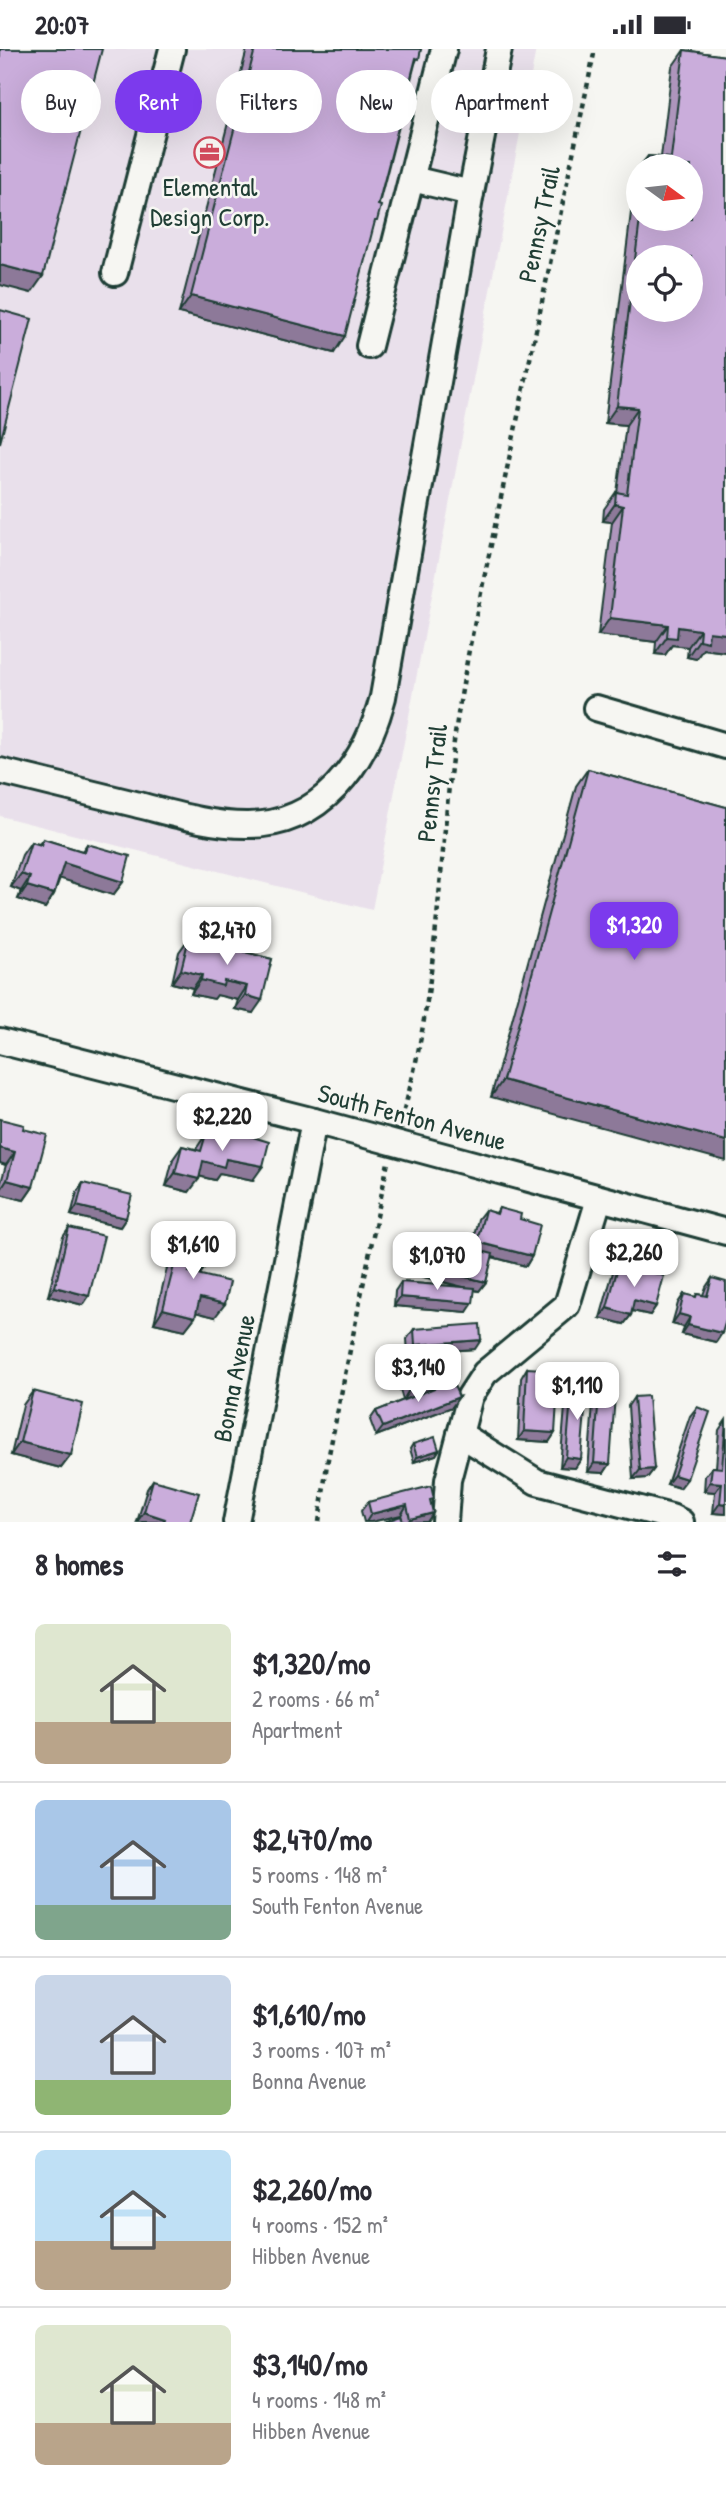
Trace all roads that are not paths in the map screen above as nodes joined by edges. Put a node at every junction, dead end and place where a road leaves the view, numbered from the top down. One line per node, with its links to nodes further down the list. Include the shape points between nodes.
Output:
1 (172, 49): 6 (street)
2 (444, 49): 4 (street)
3 (499, 49): 5 (street)
4 (412, 179): 5 (street); 7 (street)
5 (471, 194): 10 (street, via 383,697 369,739 347,775 321,802 304,812 247,825 162,811)
6 (114, 273)
7 (369, 347)
8 (596, 708): 9 (street)
9 (726, 746)
10 (0, 771)
11 (0, 1041): 12 (street, South Fenton Avenue)
12 (314, 1121): 13 (street, South Fenton Avenue); 16 (street, Bonna Avenue)
13 (600, 1199): 14 (street, South Fenton Avenue); 15 (street, via 567,1305 485,1373 470,1396)
14 (726, 1232)
15 (460, 1434): 17 (street, via 448,1481); 18 (street, via 537,1482)
16 (236, 1522)
17 (445, 1522)
18 (681, 1522)

